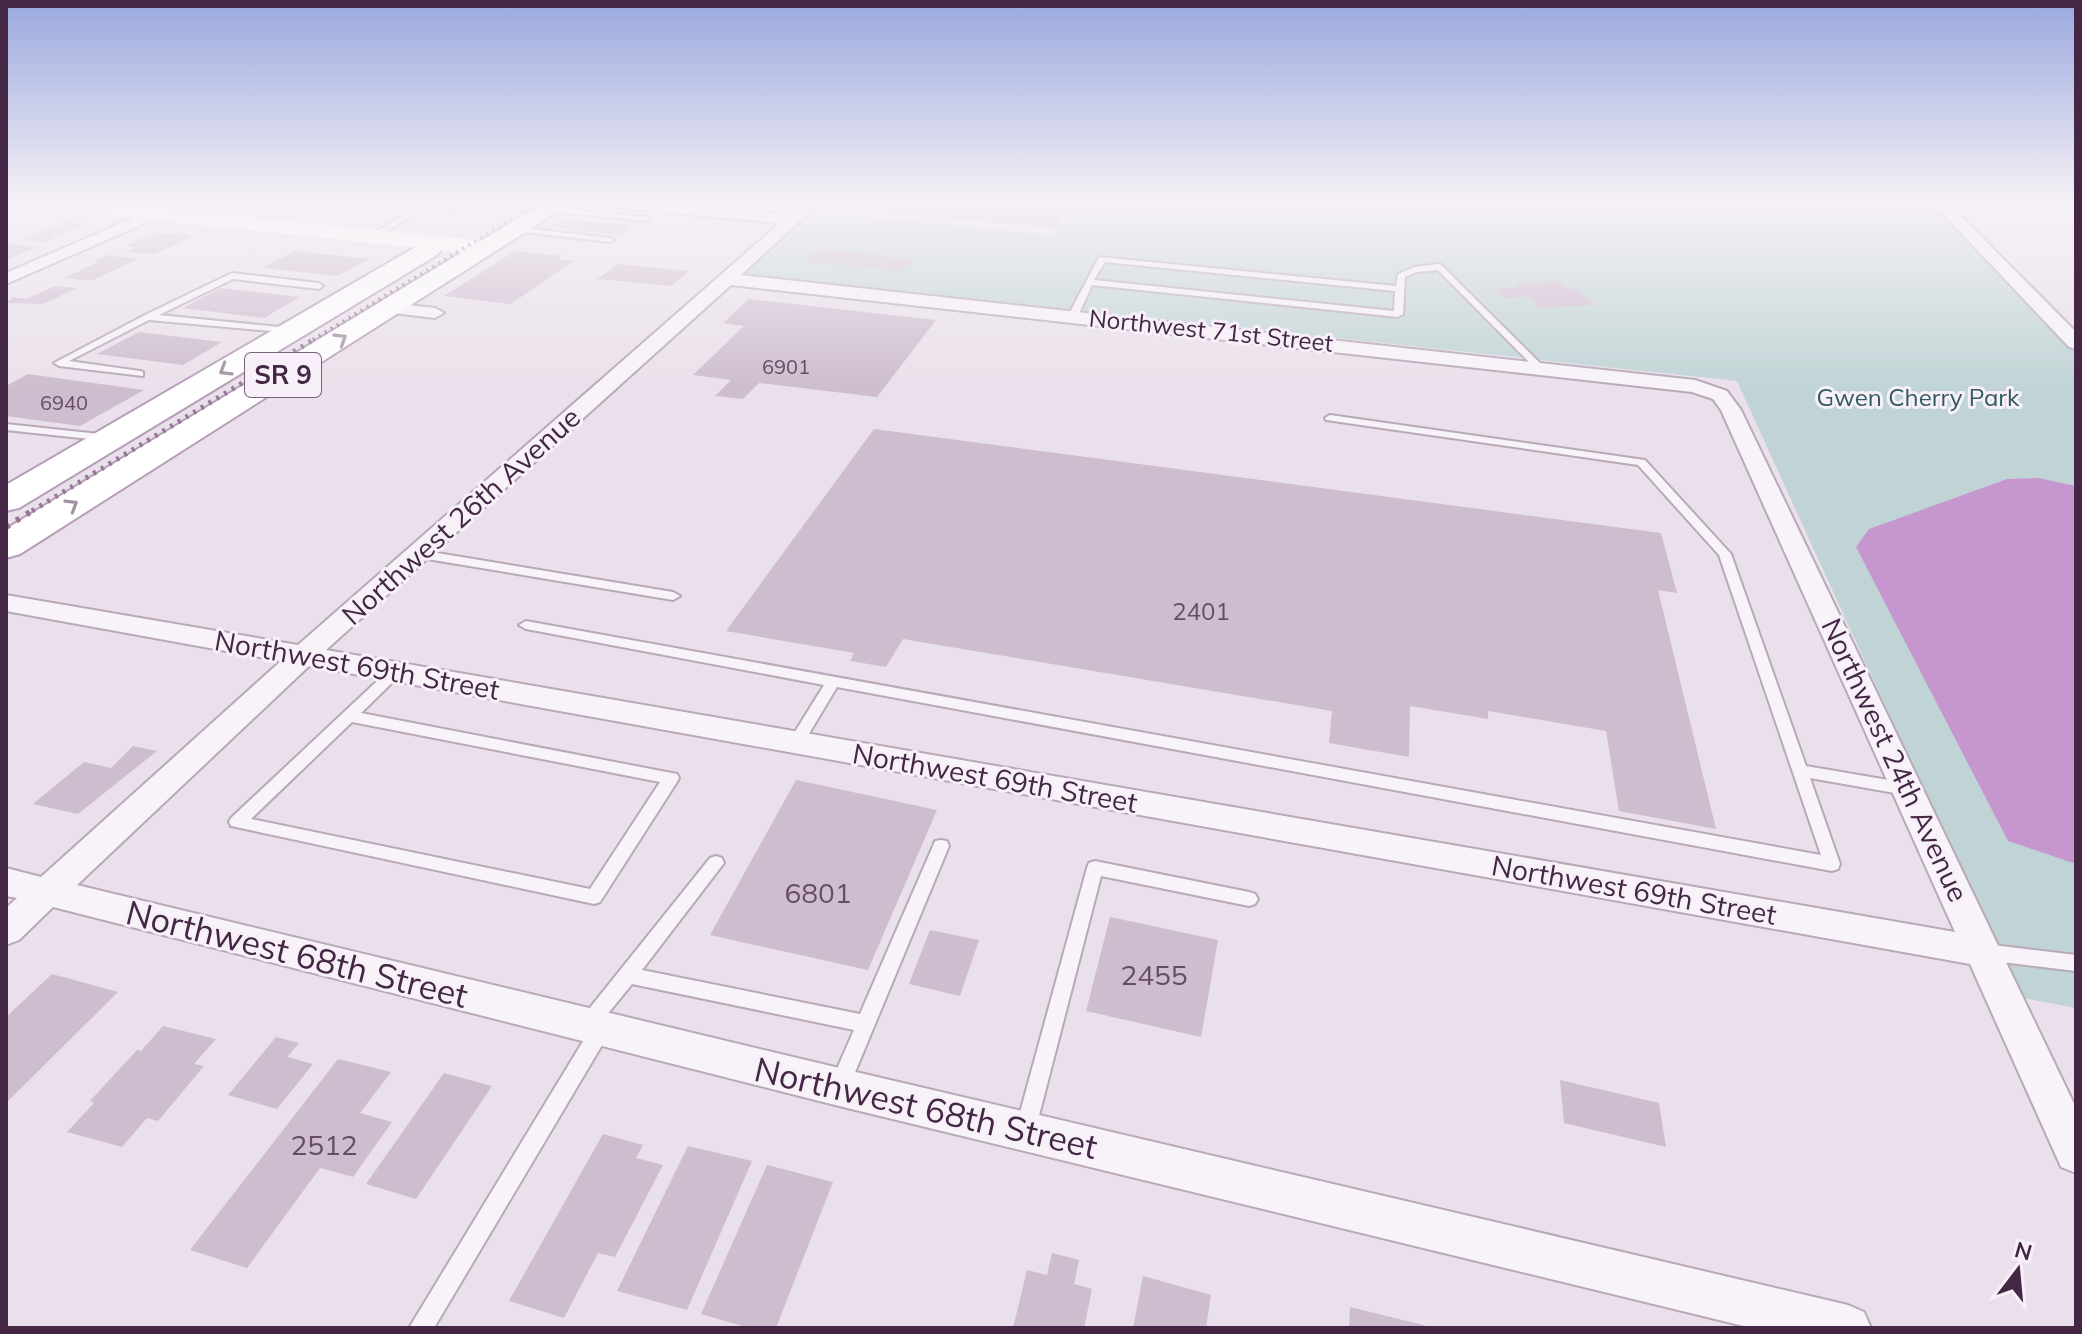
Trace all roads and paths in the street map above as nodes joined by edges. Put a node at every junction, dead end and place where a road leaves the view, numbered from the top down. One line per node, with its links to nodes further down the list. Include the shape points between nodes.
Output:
1 (37, 265): 8 (street)
2 (403, 265): 17 (main road, SR 9)
3 (457, 265): 13 (main road, SR 9)
4 (742, 265): 9 (street, Northwest 26th Avenue)
5 (1098, 265): 10 (lane)
6 (1164, 265): 12 (lane)
7 (2000, 265): 18 (street)
8 (6, 279)
9 (727, 279): 15 (street, Northwest 71st Street); 27 (street, Northwest 26th Avenue)
10 (1089, 282): 12 (lane, via 1398,314); 15 (lane)
11 (319, 286): 16 (lane, via 232,276)
12 (1400, 289): 19 (lane, via 1401,276 1440,267)
13 (391, 308): 14 (street); 26 (main road, SR 9, one-way to 13)
14 (435, 313)
15 (1073, 316): 19 (street, Northwest 71st Street)
16 (148, 317): 17 (lane); 20 (lane, via 59,363)
17 (290, 331): 24 (main road, SR 9, one-way to 24)
18 (2076, 343)
19 (1539, 367): 21 (street, Northwest 71st Street)
20 (140, 374)
21 (1695, 386): 37 (street, Northwest 24th Avenue, via 1720,395 1731,410)
22 (1330, 418): 36 (lane, via 1641,462 1725,554)
23 (6, 427): 24 (lane)
24 (110, 438): 25 (main road, SR 9)
25 (6, 500)
26 (6, 546)
27 (419, 554): 28 (lane); 31 (street, Northwest 26th Avenue)
28 (673, 596)
29 (6, 603): 31 (street, Northwest 69th Street)
30 (526, 625): 33 (lane)
31 (303, 656): 32 (street, Northwest 69th Street); 41 (street, Northwest 26th Avenue)
32 (395, 672): 34 (lane); 35 (street, Northwest 69th Street)
33 (833, 682): 35 (lane); 36 (lane, via 1832,864)
34 (349, 716): 34 (lane, via 237,822 594,897 671,778)
35 (796, 743): 44 (street, Northwest 69th Street)
36 (1800, 771): 37 (lane)
37 (1909, 789): 44 (street, Northwest 24th Avenue)
38 (941, 846): 47 (lane)
39 (716, 863): 46 (lane)
40 (6, 882): 41 (street, Northwest 68th Street)
41 (48, 892): 43 (street, Northwest 26th Avenue); 48 (street, Northwest 68th Street)
42 (1249, 899): 50 (lane, via 1095,868)
43 (6, 930)
44 (1985, 952): 45 (lane); 51 (street, Northwest 24th Avenue)
45 (2076, 963)
46 (628, 975): 47 (lane); 48 (lane)
47 (866, 1024): 49 (lane)
48 (595, 1027): 49 (street, Northwest 68th Street); 52 (lane)
49 (839, 1087): 50 (street, Northwest 68th Street)
50 (1024, 1131): 53 (street, Northwest 68th Street)
51 (2076, 1153)
52 (421, 1328)
53 (1848, 1328)

